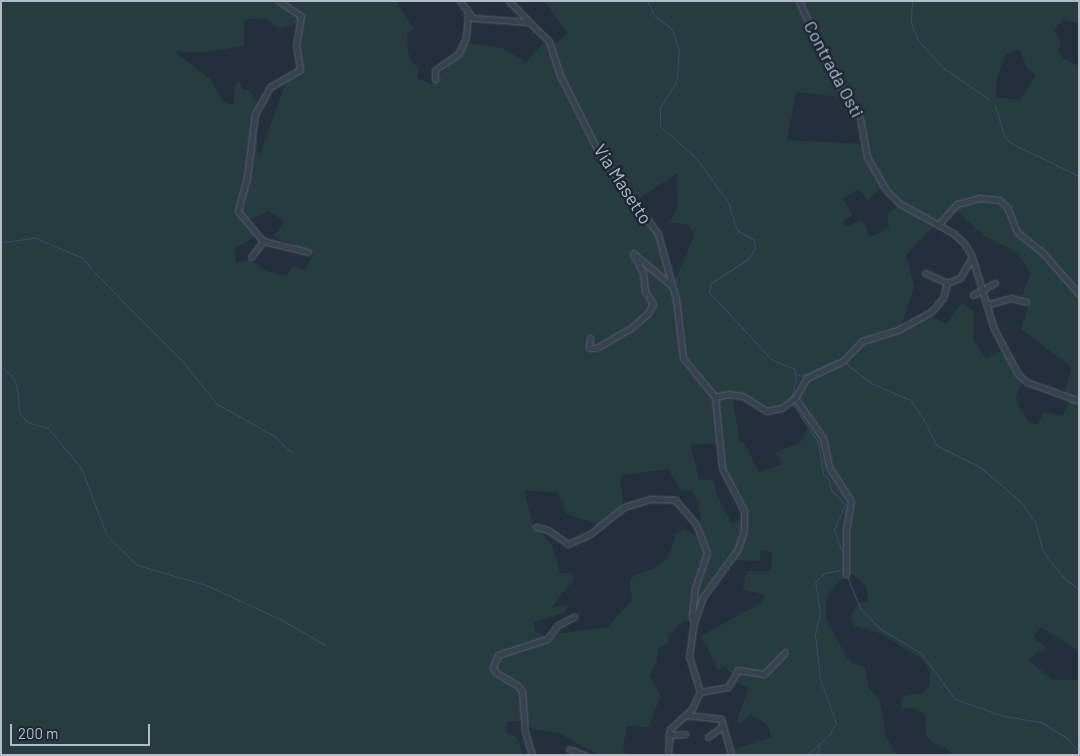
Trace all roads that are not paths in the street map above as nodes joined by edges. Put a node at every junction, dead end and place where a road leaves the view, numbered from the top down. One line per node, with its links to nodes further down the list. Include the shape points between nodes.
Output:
1 (279, 1): 9 (street, via 301,16 296,45 300,70 270,87 255,114 247,177 238,211)
2 (460, 1): 5 (street)
3 (509, 1): 6 (street, Via Masetto)
4 (798, 1): 8 (street, Contrada Osti, via 833,76 859,112 867,157 873,170 899,203)
5 (468, 14): 6 (street, via 473,18); 7 (street, via 466,37 459,53 435,70)
6 (529, 22): 16 (street, Via Masetto, via 554,48 561,76 599,153 658,234)
7 (435, 80)
8 (938, 226): 12 (street, Contrada Osti, via 953,233); 18 (street, via 957,204 967,199 990,197 999,200 1007,207 1017,232 1042,252)
9 (263, 241): 10 (street); 11 (street)
10 (308, 252)
11 (251, 257)
12 (972, 257): 14 (street, via 960,278); 17 (street)
13 (924, 273): 14 (street)
14 (947, 283): 24 (street, via 943,298 932,311 898,330 862,341 843,361 807,378)
15 (995, 283): 17 (street)
16 (673, 287): 22 (street, via 633,253 643,274 645,291 653,304 648,314 596,348 589,348); 23 (street, Via Masetto, via 683,358)
17 (980, 288): 19 (street); 21 (street)
18 (1079, 294)
19 (973, 295)
20 (1027, 302): 21 (street, via 1012,298)
21 (986, 305): 25 (street, via 994,329 1018,374 1027,382)
22 (590, 338)
23 (715, 396): 24 (street, via 743,396 772,412); 29 (street, via 722,468 744,511 744,528 738,549 703,597)
24 (795, 398): 27 (street, via 823,438 829,467 851,501 846,529)
25 (1079, 401)
26 (536, 527): 29 (street, via 548,530 568,544 590,534 624,507 651,499 675,500 696,524 707,553 695,588)
27 (846, 574)
28 (574, 617): 38 (street, via 558,625 547,639 498,655 492,667 522,691 525,732)
29 (694, 622): 31 (street, via 689,656)
30 (785, 652): 31 (street, via 764,674 738,670 728,687)
31 (700, 692): 32 (street, via 692,709)
32 (684, 715): 33 (street, via 714,716 721,720); 35 (street, via 675,721)
33 (723, 726): 36 (street); 41 (street)
34 (685, 734): 35 (street)
35 (668, 735): 40 (street)
36 (708, 737)
37 (569, 749): 39 (street)
38 (532, 755)
39 (585, 755)
40 (668, 755)
41 (731, 755)

